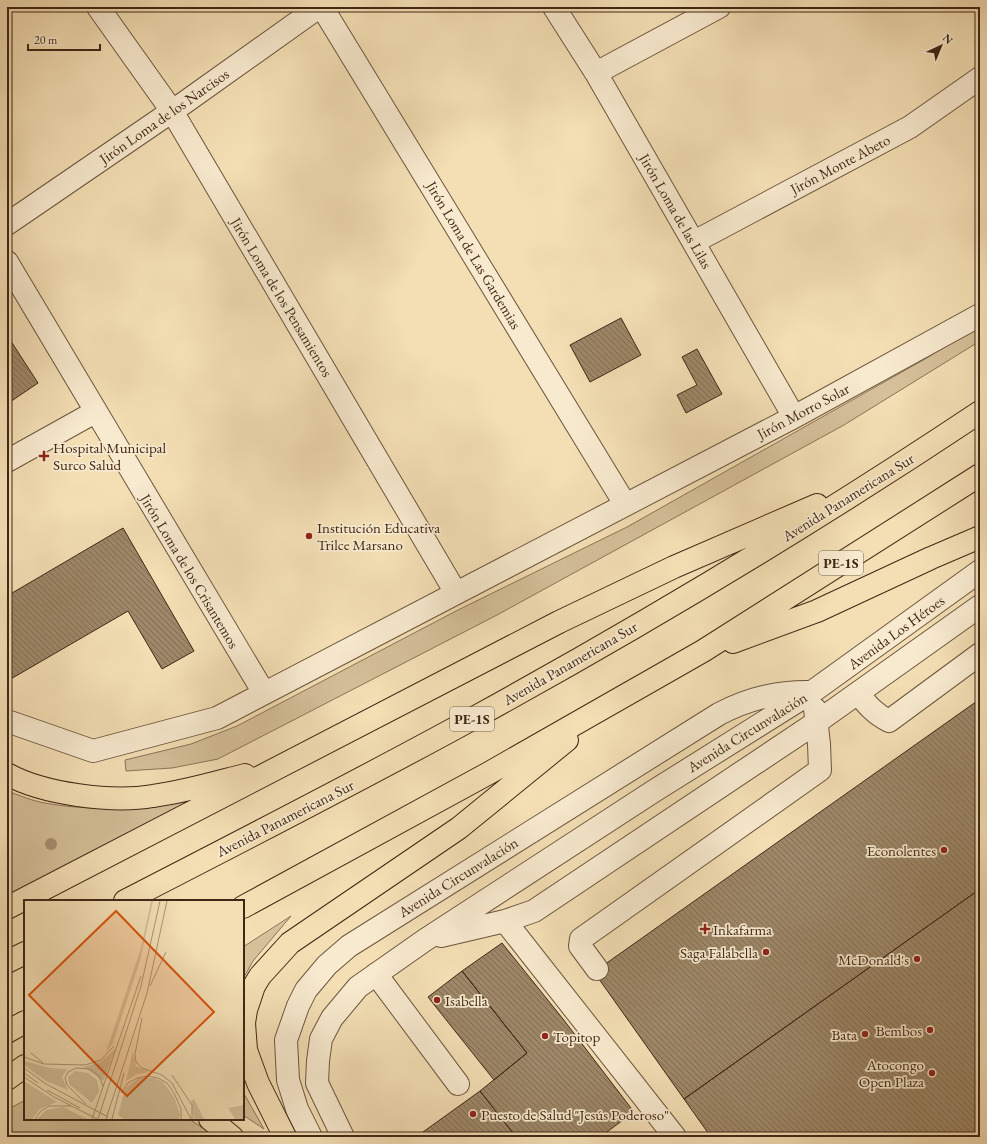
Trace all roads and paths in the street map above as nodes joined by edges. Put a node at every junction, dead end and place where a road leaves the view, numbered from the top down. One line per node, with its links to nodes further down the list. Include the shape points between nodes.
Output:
1 (98, 7): 7 (street, Jirón Loma de los Pensamientos)
2 (320, 7): 7 (street, Jirón Loma de los Narcisos); 18 (street, Jirón Loma de Las Gardemias)
3 (554, 7): 5 (street, Jirón Loma de las Lilas)
4 (719, 7): 5 (street)
5 (596, 73): 9 (street, Jirón Loma de las Lilas)
6 (980, 78): 9 (street, Jirón Monte Abeto, via 910,127)
7 (172, 111): 8 (street, Jirón Loma de los Narcisos); 21 (street, Jirón Loma de los Pensamientos)
8 (7, 224)
9 (694, 242): 14 (street, Jirón Loma de las Lilas)
10 (7, 262): 12 (street, Jirón Loma de los Crisantemos)
11 (980, 315): 14 (street, Jirón Morro Solar)
12 (95, 412): 15 (street); 26 (street, Jirón Loma de los Crisantemos)
13 (980, 412): 17 (highway, Avenida Panamericana Sur / PE-1S)
14 (794, 417): 18 (street, Jirón Morro Solar)
15 (7, 461)
16 (980, 475): 23 (highway, PE-1S)
17 (882, 477): 31 (highway, via 743,536 587,608); 33 (highway, Avenida Panamericana Sur / PE-1S, via 708,584 471,720)
18 (625, 504): 21 (street, Jirón Morro Solar)
19 (980, 537): 23 (highway, via 817,611 778,627)
20 (980, 571): 25 (street, Avenida Los Héroes)
21 (456, 592): 26 (street, Jirón Morro Solar)
22 (980, 606): 27 (street)
23 (703, 651): 28 (highway, PE-1S)
24 (980, 654): 27 (street, via 889,721 870,707)
25 (812, 692): 29 (street); 37 (street, Avenida Circunvalación); 52 (street, Avenida Circunvalación, via 777,693 760,697 719,714 349,946 327,965 306,990 286,1040 288,1080 296,1109)
26 (264, 693): 30 (street, Jirón Morro Solar, via 218,718 93,751)
27 (858, 693): 29 (street)
28 (604, 708): 34 (highway, PE-1S); 51 (highway, via 459,828 290,943 260,976 246,1010 246,1050 258,1083)
29 (825, 716): 36 (street, via 534,911); 40 (street, via 820,770 581,939 580,946)
30 (7, 721)
31 (286, 763): 32 (highway, via 181,792 152,797 84,795 51,791); 35 (highway)
32 (7, 774)
33 (127, 900)
34 (244, 906)
35 (7, 908)
36 (505, 921): 37 (street); 54 (street)
37 (424, 940): 41 (street, Avenida Circunvalación)
38 (24, 954): 39 (highway)
39 (7, 962)
40 (597, 969)
41 (376, 974): 47 (street); 53 (street, Avenida Circunvalación, via 358,986 340,1006 321,1039 317,1083)
42 (24, 1023): 43 (highway)
43 (7, 1032)
44 (24, 1067): 45 (highway)
45 (7, 1079)
46 (24, 1083): 48 (highway)
47 (458, 1084)
48 (7, 1088)
49 (211, 1120): 50 (highway)
50 (232, 1137)
51 (285, 1137)
52 (311, 1137)
53 (343, 1137)
54 (675, 1137)

